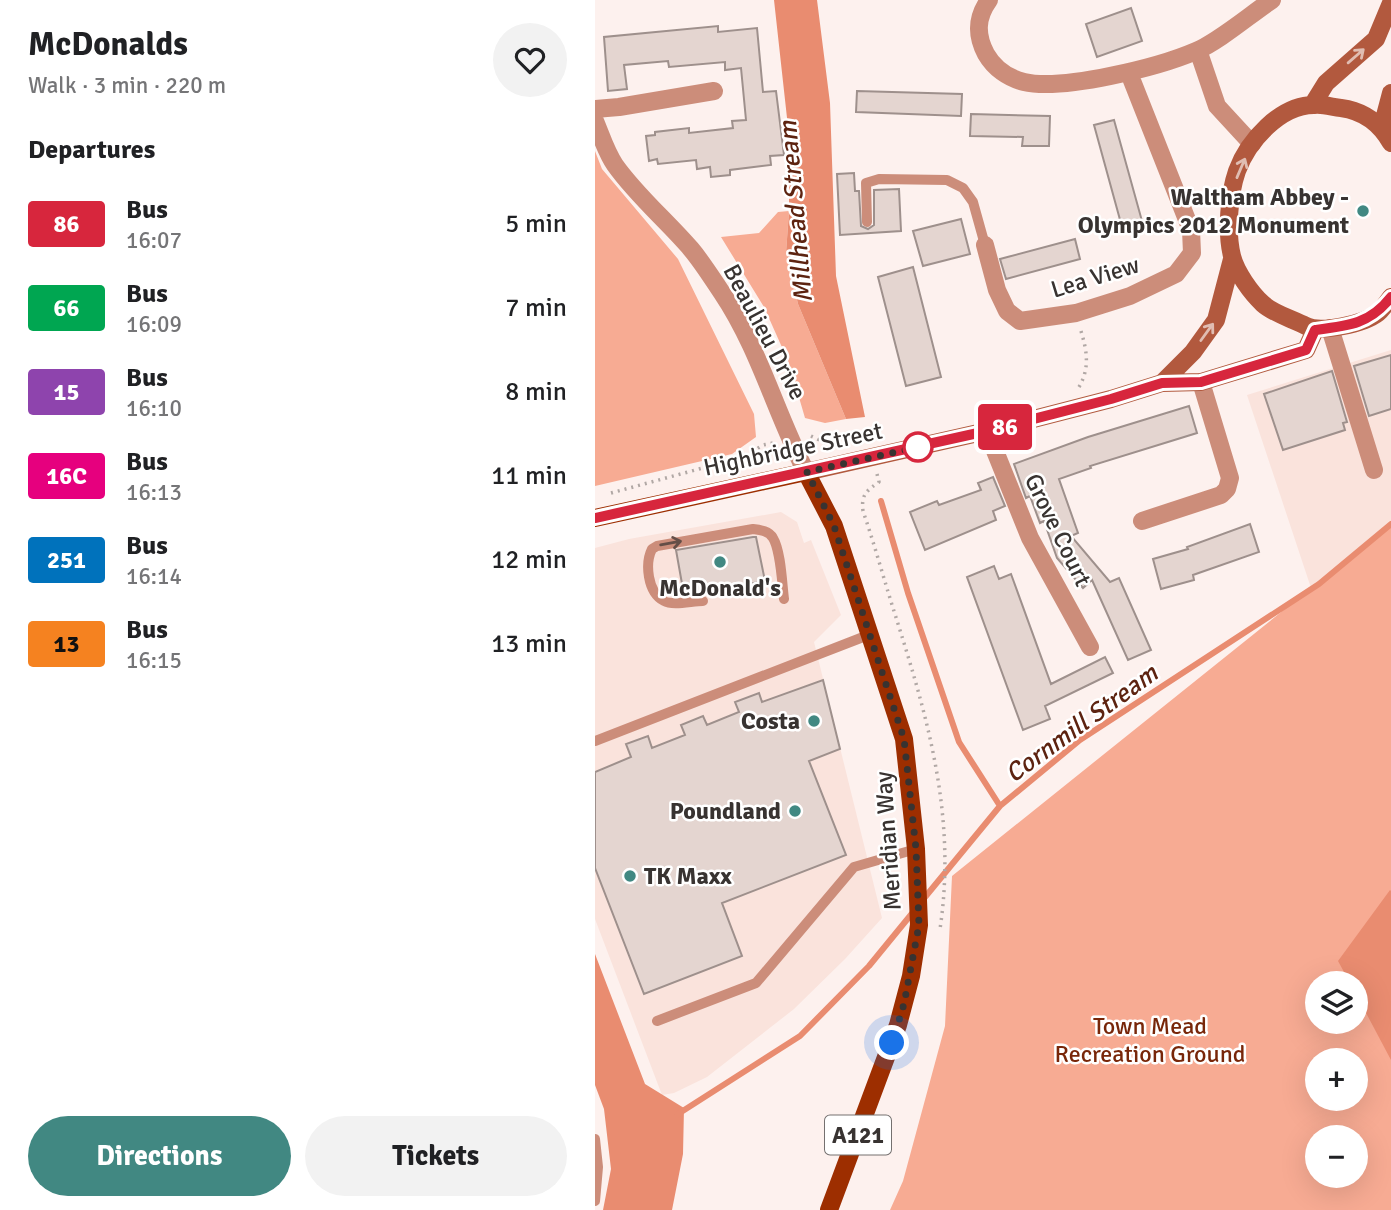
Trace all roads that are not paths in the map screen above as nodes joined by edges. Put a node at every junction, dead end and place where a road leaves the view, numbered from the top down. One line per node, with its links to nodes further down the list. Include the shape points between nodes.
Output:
1 (989, 0): 5 (street, via 977,28 988,58 1000,72 1024,82 1058,83)
2 (1272, 0): 4 (street)
3 (1391, 3): 8 (main road, one-way to 3, via 1326,83 1376,39)
4 (1198, 50): 5 (street); 12 (street, via 1217,106)
5 (1129, 73): 14 (street, Lea View, via 1191,230 1192,253 1176,274 1130,296 1076,313 1020,321 1007,311 997,290)
6 (714, 91): 9 (street)
7 (1391, 93): 11 (main road)
8 (1313, 104): 11 (main road, via 1348,109 1374,120); 12 (main road, via 1286,112)
9 (595, 109)
10 (595, 121): 22 (street, Beaulieu Drive, via 614,163 691,249 724,296)
11 (1387, 135)
12 (1252, 144): 15 (main road, one-way to 12, via 1229,218 1237,171)
13 (867, 222): 14 (lane, via 866,183 879,179 947,180 963,188 973,202)
14 (985, 245)
15 (1232, 259): 17 (main road, via 1265,306); 19 (main road, Highbridge Street, one-way to 15, via 1216,320)
16 (1391, 297): 17 (main road, via 1368,319)
17 (1322, 329): 18 (main road, Highbridge Street, via 1306,350); 21 (street)
18 (1201, 382): 19 (main road, Highbridge Street); 24 (street, via 1230,478 1227,489 1221,495)
19 (1162, 383): 20 (main road, Highbridge Street)
20 (987, 431): 22 (main road, Highbridge Street); 28 (street, Grove Court, via 1030,538)
21 (1374, 470)
22 (807, 472): 23 (main road, Highbridge Street); 27 (main road, Meridian Way / A121, via 834,526)
23 (595, 518)
24 (1142, 520)
25 (784, 599): 26 (lane, one-way to 25, via 674,603 657,594 647,566 652,549 764,531 777,547)
26 (703, 601)
27 (871, 634): 29 (lane); 30 (main road, Meridian Way / A121, via 904,739)
28 (1090, 648)
29 (595, 741)
30 (916, 849): 31 (lane, via 854,867 756,983); 34 (main road, Meridian Way / A121, via 919,925 904,1004)
31 (657, 1021)
32 (595, 1139): 33 (lane)
33 (595, 1201)
34 (829, 1210)

